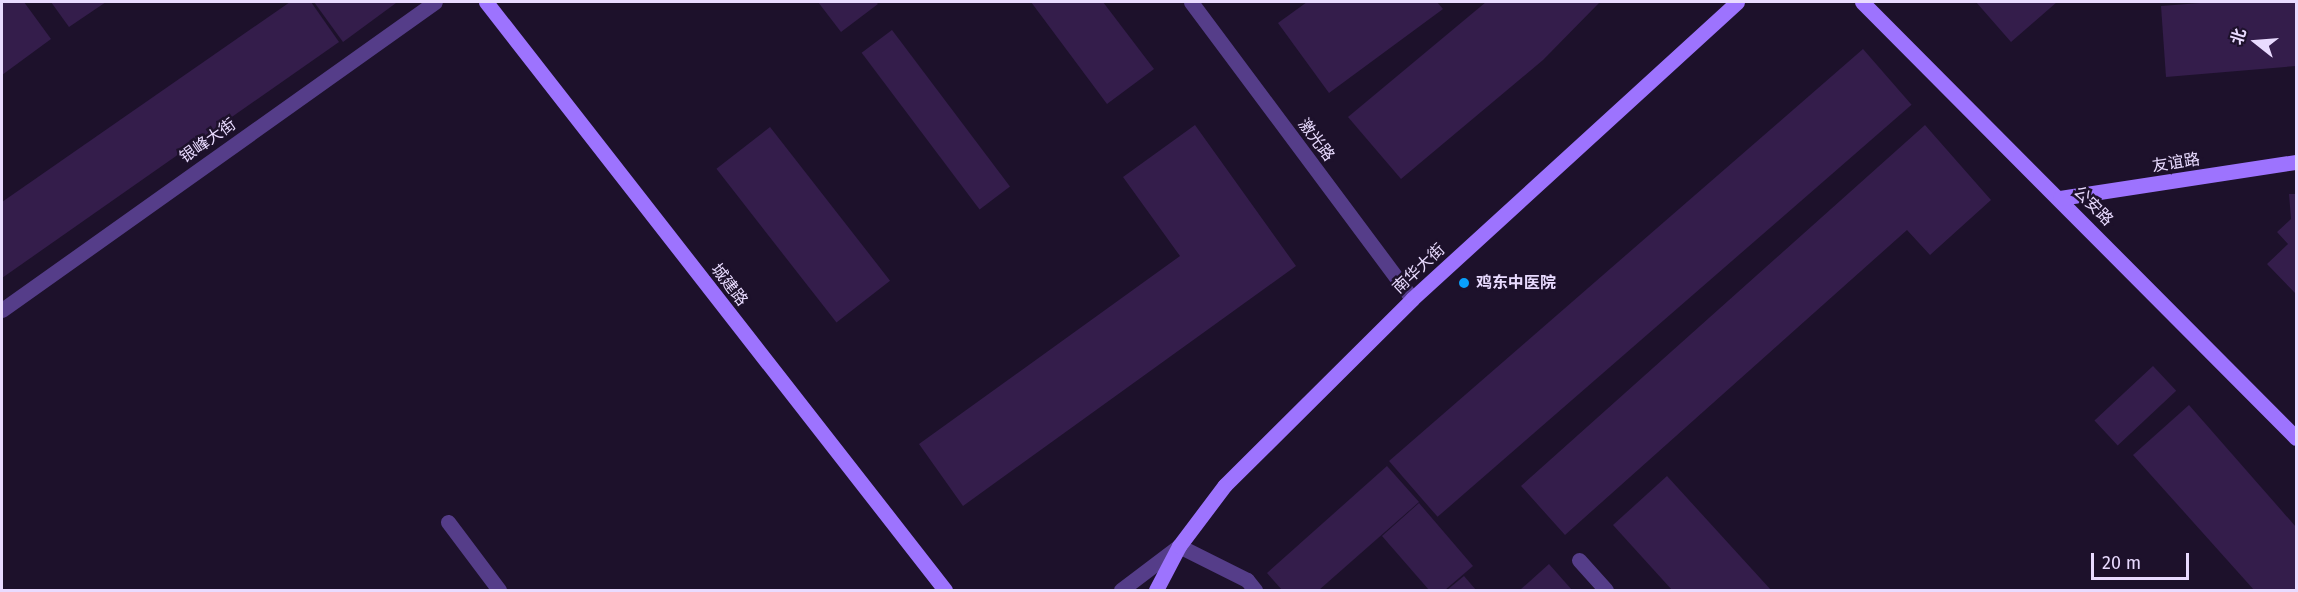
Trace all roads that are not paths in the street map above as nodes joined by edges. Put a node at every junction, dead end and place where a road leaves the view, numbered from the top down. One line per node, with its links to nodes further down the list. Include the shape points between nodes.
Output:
1 (435, 2): 9 (street, 银峰大街)
2 (486, 2): 15 (street, 城建路)
3 (1191, 2): 8 (street, 激光路)
4 (1737, 2): 8 (street, 南华大街)
5 (1862, 2): 7 (street, 公安路)
6 (2296, 162): 7 (street, 友谊路)
7 (2060, 198): 10 (street, 公安路)
8 (1412, 299): 12 (street, 南华大街, via 1225,485)
9 (2, 310)
10 (2296, 438)
11 (448, 522): 14 (street)
12 (1179, 546): 16 (street); 17 (street, 南华大街); 18 (street, via 1247,580)
13 (1579, 560): 19 (street)
14 (499, 591)
15 (945, 591)
16 (1121, 591)
17 (1156, 591)
18 (1255, 591)
19 (1606, 591)

